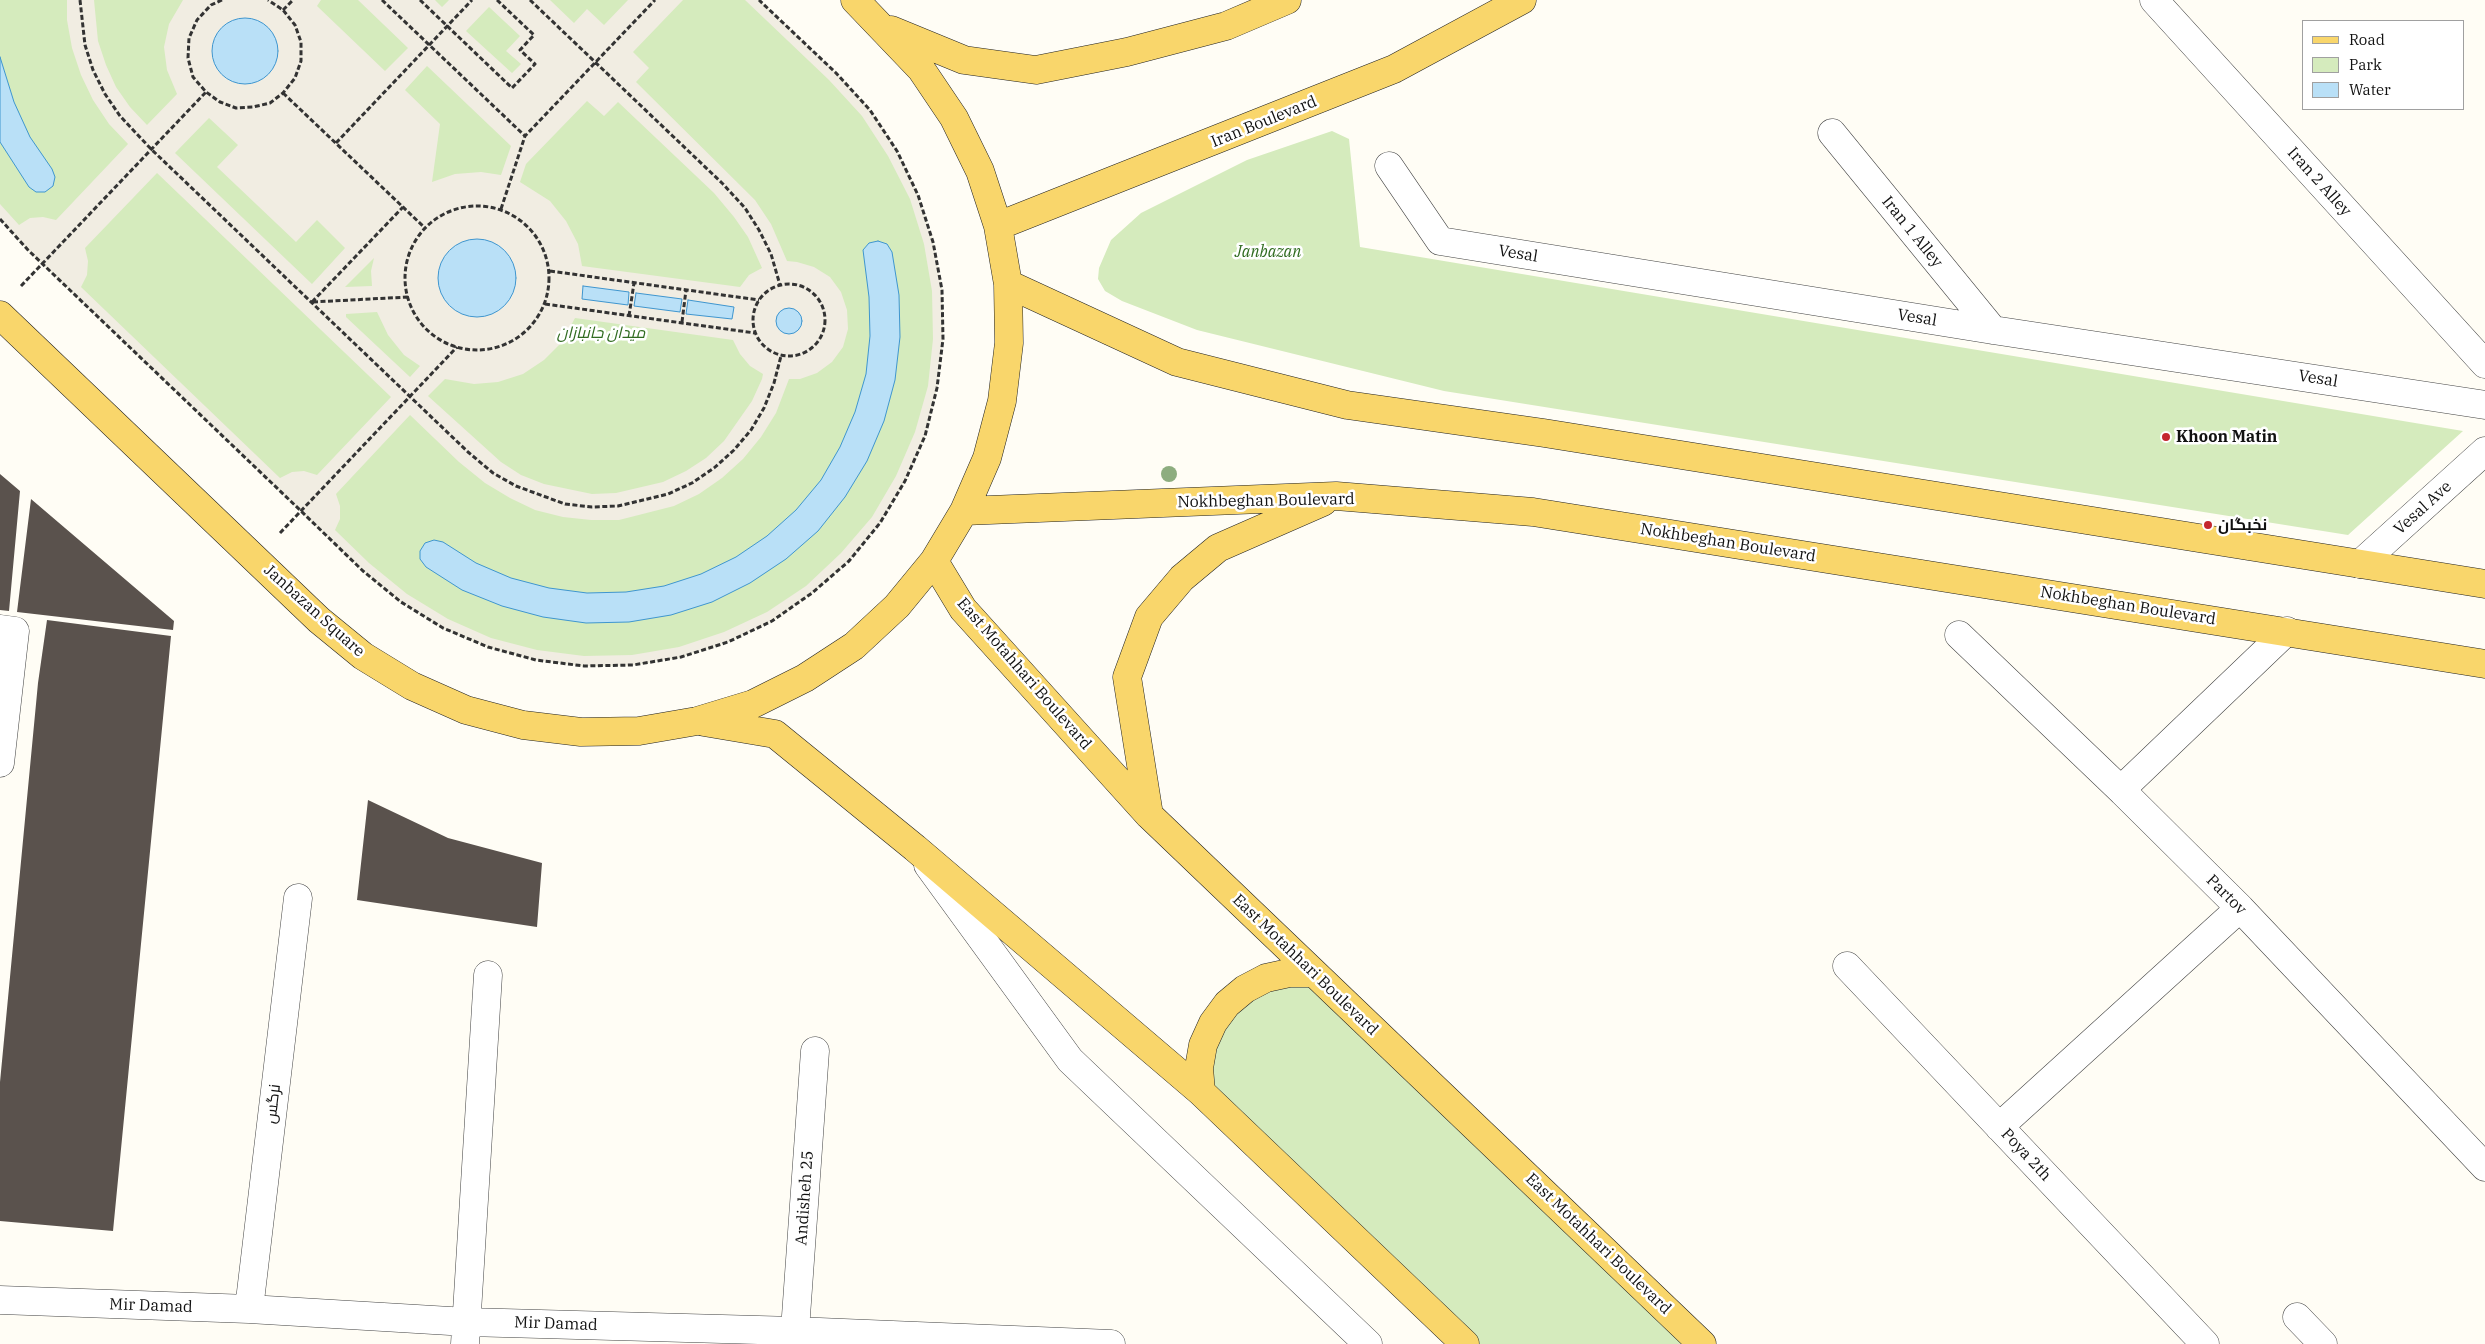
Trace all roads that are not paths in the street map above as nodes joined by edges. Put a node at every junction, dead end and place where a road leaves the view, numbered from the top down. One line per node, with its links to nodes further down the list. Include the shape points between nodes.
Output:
1 (855, 0): 5 (main road, Janbazan Square)
2 (1287, 0): 5 (main road, via 1226,26 1127,52 1036,70 964,60)
3 (1522, 0): 8 (main road, Iran Boulevard, via 1394,69)
4 (2154, 0): 12 (street, Iran 2 Alley)
5 (883, 27): 8 (main road, Janbazan Square, via 921,69 954,118 980,171)
6 (1832, 133): 11 (street, Iran 1 Alley)
7 (1390, 166): 11 (street, Vesal, via 1440,241)
8 (998, 226): 9 (main road, Janbazan Square)
9 (1008, 284): 16 (main road, Janbazan Square, via 1009,343 1002,401 987,458); 18 (main road, via 1177,362 1347,405)
10 (0, 315): 24 (main road, Janbazan Square, via 319,620 363,656 412,686 466,710 523,725 581,732 639,731)
11 (1993, 330): 13 (street, Vesal)
12 (2485, 364)
13 (2485, 405)
14 (2485, 451): 18 (street, Vesal Ave)
15 (1336, 496): 16 (main road, Nokhbeghan Boulevard); 21 (main road, Nokhbeghan Boulevard, via 1533,512); 27 (main road, via 1218,548 1182,578 1149,618 1127,677)
16 (964, 511): 17 (main road, Janbazan Square)
17 (934, 561): 24 (main road, Janbazan Square, via 897,606 854,646 805,678 753,704); 27 (main road, East Motahhari Boulevard, via 962,609)
18 (2360, 564): 19 (main road)
19 (2485, 584)
20 (7, 630): 25 (street)
21 (2286, 631): 23 (main road, Nokhbeghan Boulevard); 26 (street, via 2128,783)
22 (1959, 635): 26 (street, Partov)
23 (2485, 664)
24 (697, 721): 28 (main road, via 775,734)
25 (0, 763)
26 (2123, 792): 30 (street, Partov)
27 (1149, 815): 32 (main road, East Motahhari Boulevard)
28 (915, 848): 35 (main road); 44 (street, via 1070,1060)
29 (298, 898): 39 (street, نرگس)
30 (2240, 908): 36 (street); 37 (street, Partov)
31 (1847, 966): 36 (street, Poya 2th)
32 (1313, 973): 35 (main road, via 1289,973 1266,978 1227,1004 1203,1045 1199,1068); 46 (main road, East Motahhari Boulevard)
33 (488, 975): 41 (street)
34 (816, 1051): 42 (street, Andisheh 25)
35 (1201, 1092): 45 (main road)
36 (1999, 1127): 47 (street, Poya 2th)
37 (2485, 1167)
38 (0, 1300): 39 (street, Mir Damad)
39 (249, 1310): 41 (street, Mir Damad)
40 (2297, 1317): 48 (street)
41 (466, 1333): 42 (street, Mir Damad)
42 (795, 1338): 43 (street, Mir Damad)
43 (1111, 1344)
44 (1368, 1344)
45 (1465, 1344)
46 (1702, 1344)
47 (2205, 1344)
48 (2323, 1344)

